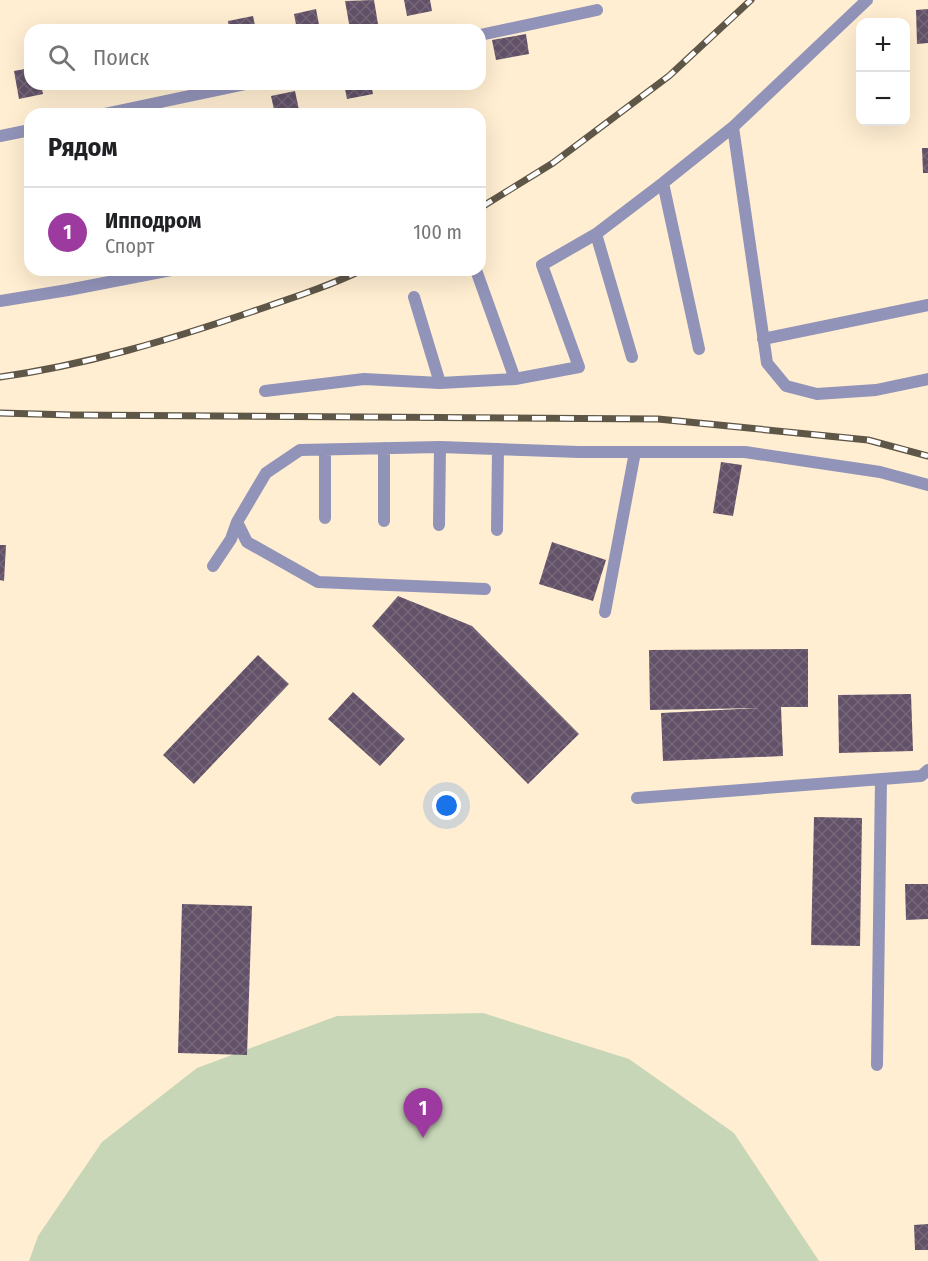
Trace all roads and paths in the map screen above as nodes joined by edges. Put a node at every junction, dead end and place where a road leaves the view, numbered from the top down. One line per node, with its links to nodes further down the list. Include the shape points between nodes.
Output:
1 (867, 0): 6 (street)
2 (597, 10): 3 (street)
3 (486, 34)
4 (218, 90): 5 (street)
5 (132, 108)
6 (733, 127): 9 (street); 16 (street)
7 (24, 131): 8 (street)
8 (0, 136)
9 (663, 183): 10 (street); 17 (street)
10 (596, 234): 18 (street); 19 (street, via 542,265 579,367)
11 (140, 276): 14 (street)
12 (478, 276): 19 (street)
13 (414, 297): 21 (street)
14 (0, 301)
15 (928, 305): 16 (street)
16 (763, 339): 20 (street, via 767,363 786,386 817,394 876,390)
17 (699, 349)
18 (632, 357)
19 (515, 379): 21 (street)
20 (928, 379)
21 (440, 383): 22 (street, via 364,379)
22 (265, 391)
23 (440, 447): 24 (street); 25 (street); 32 (street)
24 (384, 448): 26 (street); 30 (street)
25 (498, 449): 27 (street); 33 (street)
26 (325, 450): 29 (street); 31 (street, via 300,450 266,472)
27 (635, 452): 28 (street, via 746,452 880,472); 36 (street)
28 (928, 485)
29 (325, 518)
30 (384, 521)
31 (237, 522): 34 (street); 35 (street, via 247,543 318,582)
32 (439, 525)
33 (497, 530)
34 (213, 566)
35 (485, 589)
36 (605, 612)
37 (928, 770): 38 (street, via 921,776)
38 (881, 779): 39 (street); 40 (street)
39 (637, 798)
40 (877, 1065)

